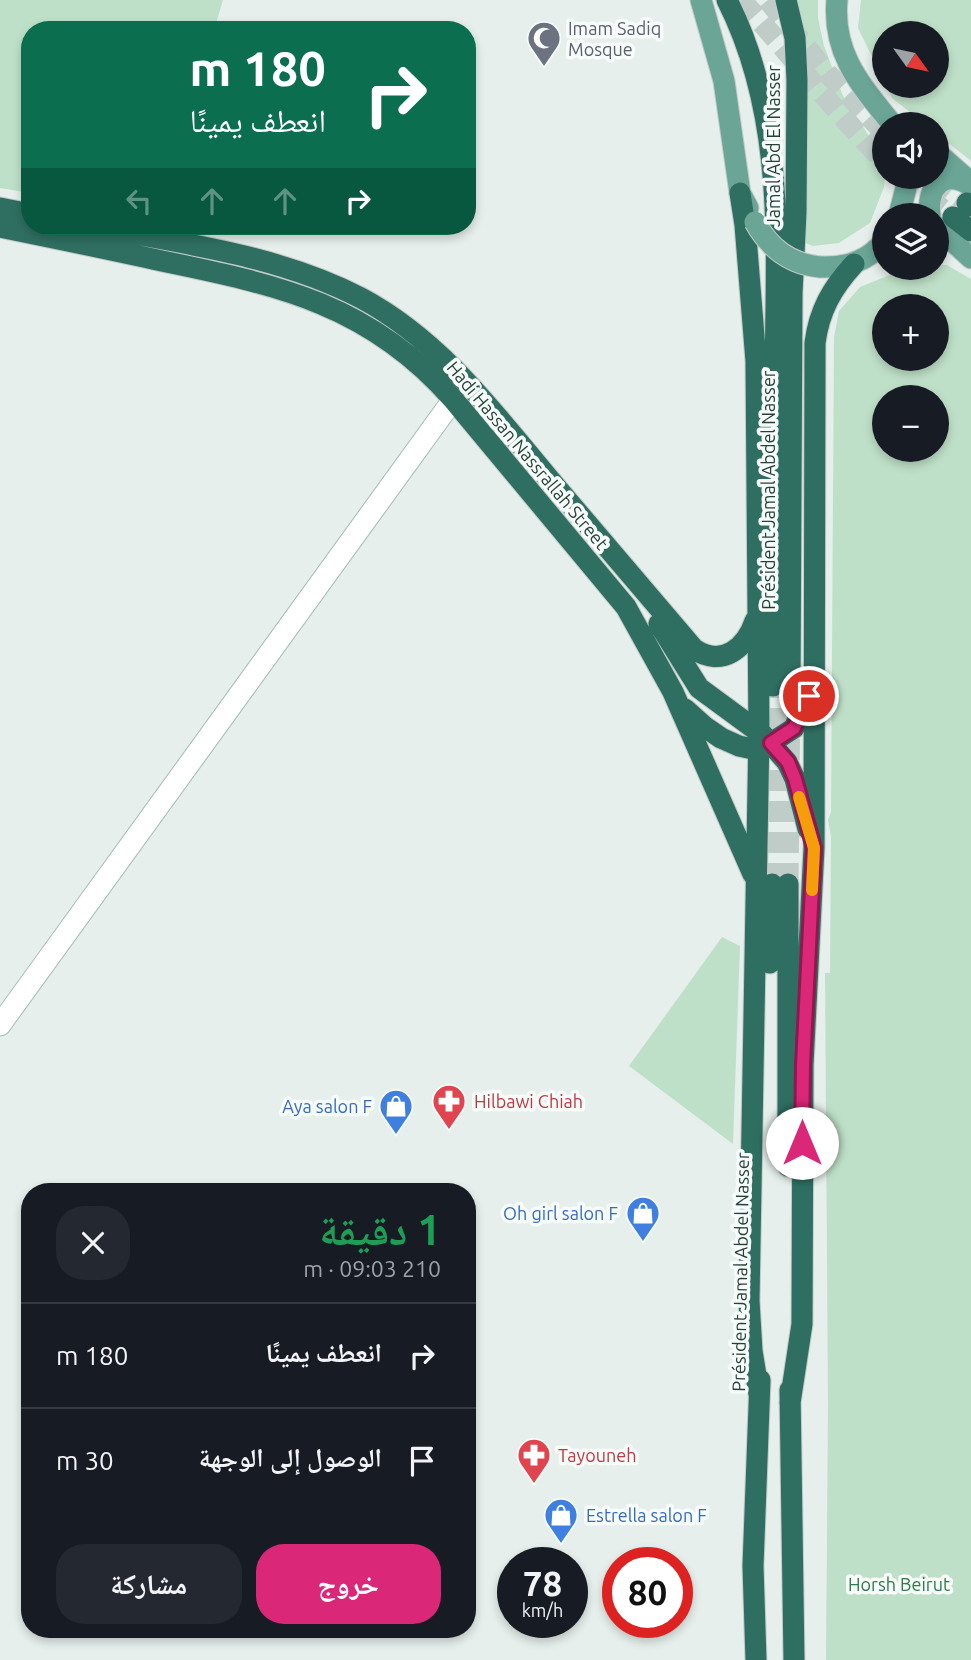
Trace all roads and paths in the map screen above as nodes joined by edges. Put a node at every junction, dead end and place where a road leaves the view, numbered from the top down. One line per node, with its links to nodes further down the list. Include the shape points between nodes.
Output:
1 (701, 0): 9 (main road, via 724,81)
2 (727, 0): 3 (highway, Jamal Abd El Nasser, via 743,33 771,141 777,228 781,686 797,80 795,38)
3 (786, 0)
4 (837, 0): 5 (main road, via 845,55)
5 (862, 88): 6 (main road); 7 (main road)
6 (882, 112)
7 (890, 112)
8 (949, 178): 11 (main road)
9 (740, 193): 22 (main road, bridge, via 766,240 787,258 820,267); 26 (highway, via 756,360)
10 (930, 203): 11 (main road, via 937,184 955,179)
11 (962, 203): 16 (highway); 21 (main road)
12 (0, 208): 13 (highway)
13 (21, 212)
14 (0, 227): 15 (highway, Hadi Hassan Nassrallah Street)
15 (21, 231)
16 (971, 231)
17 (38, 235): 24 (highway, Hadi Hassan Nassrallah Street, via 286,289 376,331)
18 (137, 235): 23 (highway, via 243,256 333,285 398,323)
19 (949, 249): 21 (main road)
20 (872, 252): 22 (main road)
21 (969, 257)
22 (853, 264): 27 (highway, via 827,300 815,343)
23 (467, 381): 24 (street); 25 (highway)
24 (453, 399): 28 (highway, Hadi Hassan Nassrallah Street, via 618,597); 32 (street)
25 (638, 585): 26 (highway, via 703,656 721,656 743,645); 29 (highway, via 692,679)
26 (758, 605): 29 (highway)
27 (814, 676): 29 (highway, via 794,728); 30 (highway)
28 (673, 692): 29 (highway, via 705,727 736,745 750,749); 31 (highway)
29 (762, 741): 30 (highway, via 788,762); 31 (highway)
30 (814, 848): 33 (highway, via 803,1065 802,1324)
31 (773, 884): 33 (highway); 34 (highway, Président Jamal Abdel Nasser, via 749,1301 760,1394 753,1566)
32 (0, 1025)
33 (790, 1403): 35 (highway)
34 (756, 1660)
35 (794, 1660)

